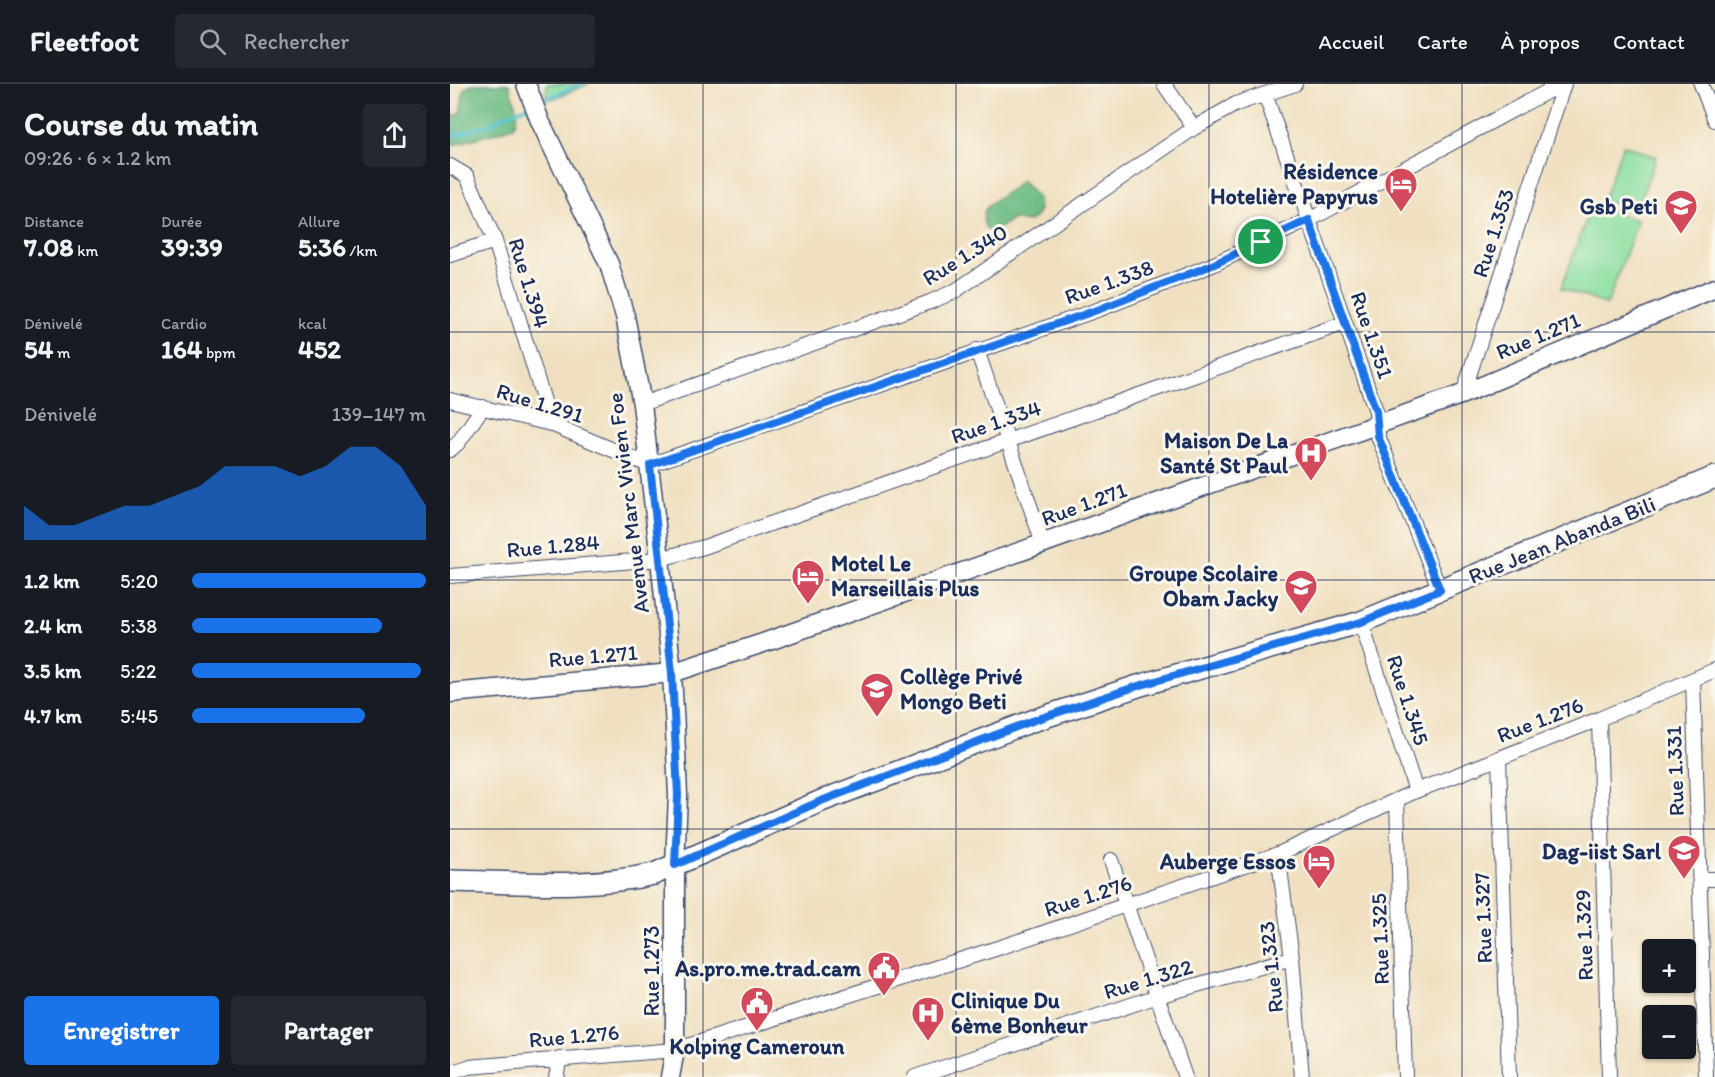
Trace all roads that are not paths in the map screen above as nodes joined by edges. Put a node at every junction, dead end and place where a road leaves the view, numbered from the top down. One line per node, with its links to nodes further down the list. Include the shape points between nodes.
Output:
1 (1164, 84): 8 (street)
2 (1562, 84): 10 (street, Rue 1.338); 16 (street, Rue 1.353)
3 (1701, 84): 7 (street)
4 (1288, 85): 6 (street, Rue 1.340)
5 (526, 86): 18 (street, Avenue Marc Vivien Foe, via 609,264 625,316)
6 (1265, 94): 8 (street, Rue 1.340, via 1236,104); 10 (street, Rue 1.351)
7 (1715, 120)
8 (1194, 128): 18 (street, Rue 1.340, via 955,291)
9 (450, 166): 11 (street, Rue 1.394, via 467,176)
10 (1309, 220): 14 (street, Rue 1.351); 15 (street, Rue 1.338, via 1202,269 1100,309)
11 (495, 242): 12 (street); 20 (street, Rue 1.394)
12 (450, 255)
13 (1715, 288): 16 (street, Rue 1.271)
14 (1346, 323): 21 (street, Rue 1.351, via 1376,411); 22 (street, Rue 1.334)
15 (977, 350): 22 (street); 24 (street, Rue 1.338)
16 (1463, 394): 21 (street, Rue 1.271)
17 (450, 400): 19 (street, Rue 1.291)
18 (642, 404): 24 (street, Avenue Marc Vivien Foe)
19 (483, 407): 20 (street, Rue 1.291); 23 (street)
20 (551, 424): 24 (street, Rue 1.291)
21 (1377, 425): 26 (street, Rue 1.271); 29 (street, Rue 1.351)
22 (1008, 440): 26 (street); 27 (street, Rue 1.334)
23 (450, 450)
24 (650, 465): 27 (street, Avenue Marc Vivien Foe)
25 (1715, 477): 29 (main road, Rue Jean Abanda Bili)
26 (1043, 544): 32 (street, Rue 1.271)
27 (660, 559): 28 (street, Rue 1.284); 32 (street, Avenue Marc Vivien Foe)
28 (450, 576)
29 (1440, 590): 30 (main road, Rue Jean Abanda Bili)
30 (1361, 622): 37 (street, Rue 1.345); 41 (main road, Rue Jean Abanda Bili, via 1032,721 821,801)
31 (1715, 670): 33 (street, Rue 1.276)
32 (672, 673): 34 (street, Rue 1.271); 41 (street, Avenue Marc Vivien Foe, via 678,795)
33 (1693, 680): 35 (street, Rue 1.276); 42 (street, Rue 1.331)
34 (450, 693)
35 (1599, 719): 36 (street, Rue 1.276); 58 (street, Rue 1.329)
36 (1499, 758): 37 (street, Rue 1.276); 57 (street, Rue 1.327)
37 (1416, 791): 38 (street, Rue 1.276)
38 (1397, 800): 39 (street, Rue 1.276); 56 (street, Rue 1.325)
39 (1278, 854): 45 (street, Rue 1.276); 46 (street, Rue 1.323)
40 (1111, 860): 45 (street)
41 (675, 865): 44 (main road, Rue Jean Abanda Bili, via 627,880 591,883); 48 (street, Rue 1.273)
42 (1700, 879): 43 (street); 59 (street, Rue 1.331)
43 (1715, 879)
44 (450, 881)
45 (1126, 906): 47 (street); 48 (street, Rue 1.276)
46 (1292, 958): 47 (street, Rue 1.322); 55 (street, Rue 1.323)
47 (1158, 996): 53 (street, Rue 1.322); 54 (street)
48 (675, 1050): 49 (street, Rue 1.276); 52 (street, Rue 1.273)
49 (560, 1058): 50 (street, Rue 1.276, via 468,1067); 51 (street)
50 (450, 1073)
51 (556, 1077)
52 (670, 1077)
53 (915, 1077)
54 (1185, 1077)
55 (1302, 1077)
56 (1406, 1077)
57 (1509, 1077)
58 (1609, 1077)
59 (1706, 1077)

